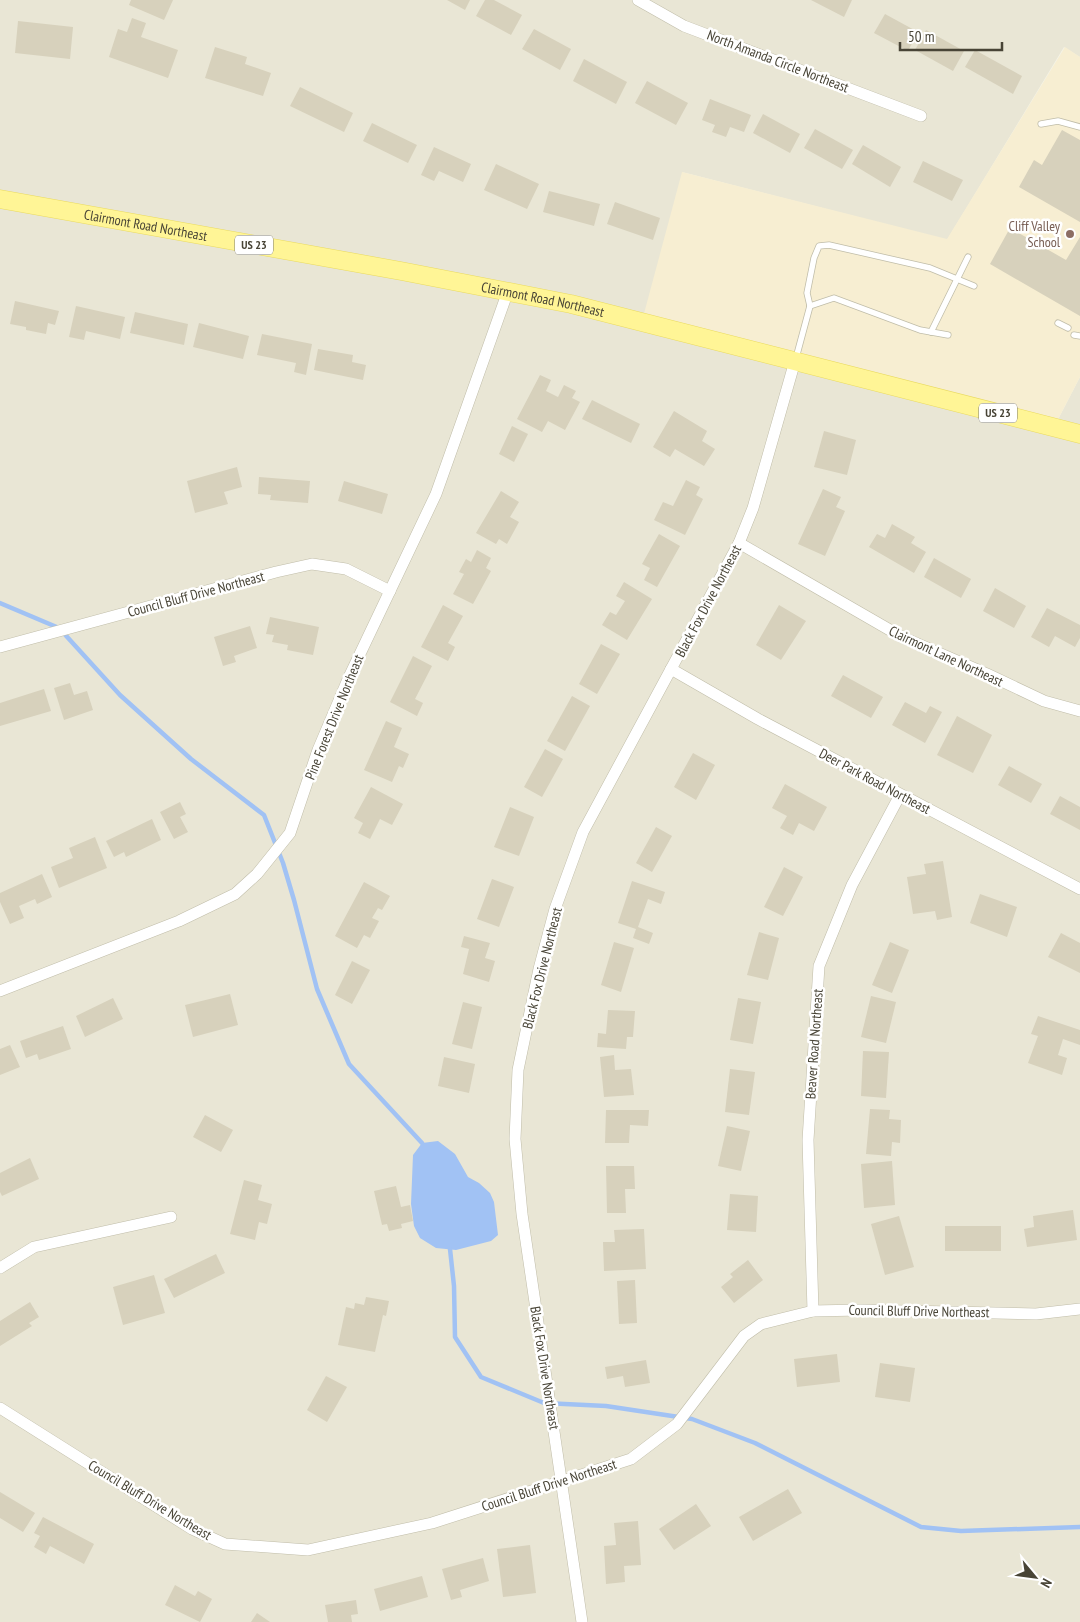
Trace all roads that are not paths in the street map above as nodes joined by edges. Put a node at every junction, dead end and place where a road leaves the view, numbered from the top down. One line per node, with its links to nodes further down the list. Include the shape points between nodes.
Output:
1 (638, 0): 2 (street, North Amanda Circle Northeast, via 684,26)
2 (921, 116)
3 (1041, 124): 4 (lane, via 1058,121)
4 (1080, 127)
5 (0, 199): 9 (main road, Clairmont Road Northeast / US 23)
6 (968, 257): 7 (lane)
7 (957, 279): 8 (lane); 10 (lane, via 884,256 829,245 819,246 806,292); 13 (lane)
8 (974, 286)
9 (508, 291): 15 (main road, Clairmont Road Northeast / US 23, via 589,308); 18 (street, Pine Forest Drive Northeast, via 436,494)
10 (810, 306): 13 (lane, via 834,298); 15 (lane)
11 (1058, 323): 12 (lane)
12 (1068, 328)
13 (932, 332): 14 (lane)
14 (948, 335)
15 (795, 361): 16 (main road, Clairmont Road Northeast / US 23); 17 (street, Black Fox Drive Northeast, via 753,508)
16 (1080, 434)
17 (739, 543): 20 (street, Black Fox Drive Northeast); 21 (street, Clairmont Lane Northeast, via 902,637 1044,701)
18 (390, 590): 19 (street, Council Bluff Drive Northeast, via 346,569 312,564); 24 (street, Pine Forest Drive Northeast, via 348,677 318,750 290,833 258,874 235,894 179,921)
19 (0, 647)
20 (671, 669): 22 (street, Deer Park Road Northeast); 30 (street, Black Fox Drive Northeast, via 583,832 555,909 518,1070 515,1139 522,1214)
21 (1080, 711)
22 (900, 794): 23 (street, Deer Park Road Northeast); 28 (street, Beaver Road Northeast, via 852,885 819,966 808,1140)
23 (1080, 890)
24 (0, 991)
25 (171, 1217): 26 (street, via 34,1246)
26 (0, 1268)
27 (1080, 1309): 28 (street, Council Bluff Drive Northeast, via 1036,1314)
28 (813, 1311): 30 (street, Council Bluff Drive Northeast, via 761,1324 744,1336 677,1424 631,1459)
29 (0, 1408): 30 (street, Council Bluff Drive Northeast, via 192,1528 224,1544 308,1550 432,1522)
30 (562, 1482): 31 (street, Black Fox Drive Northeast)
31 (582, 1622)

